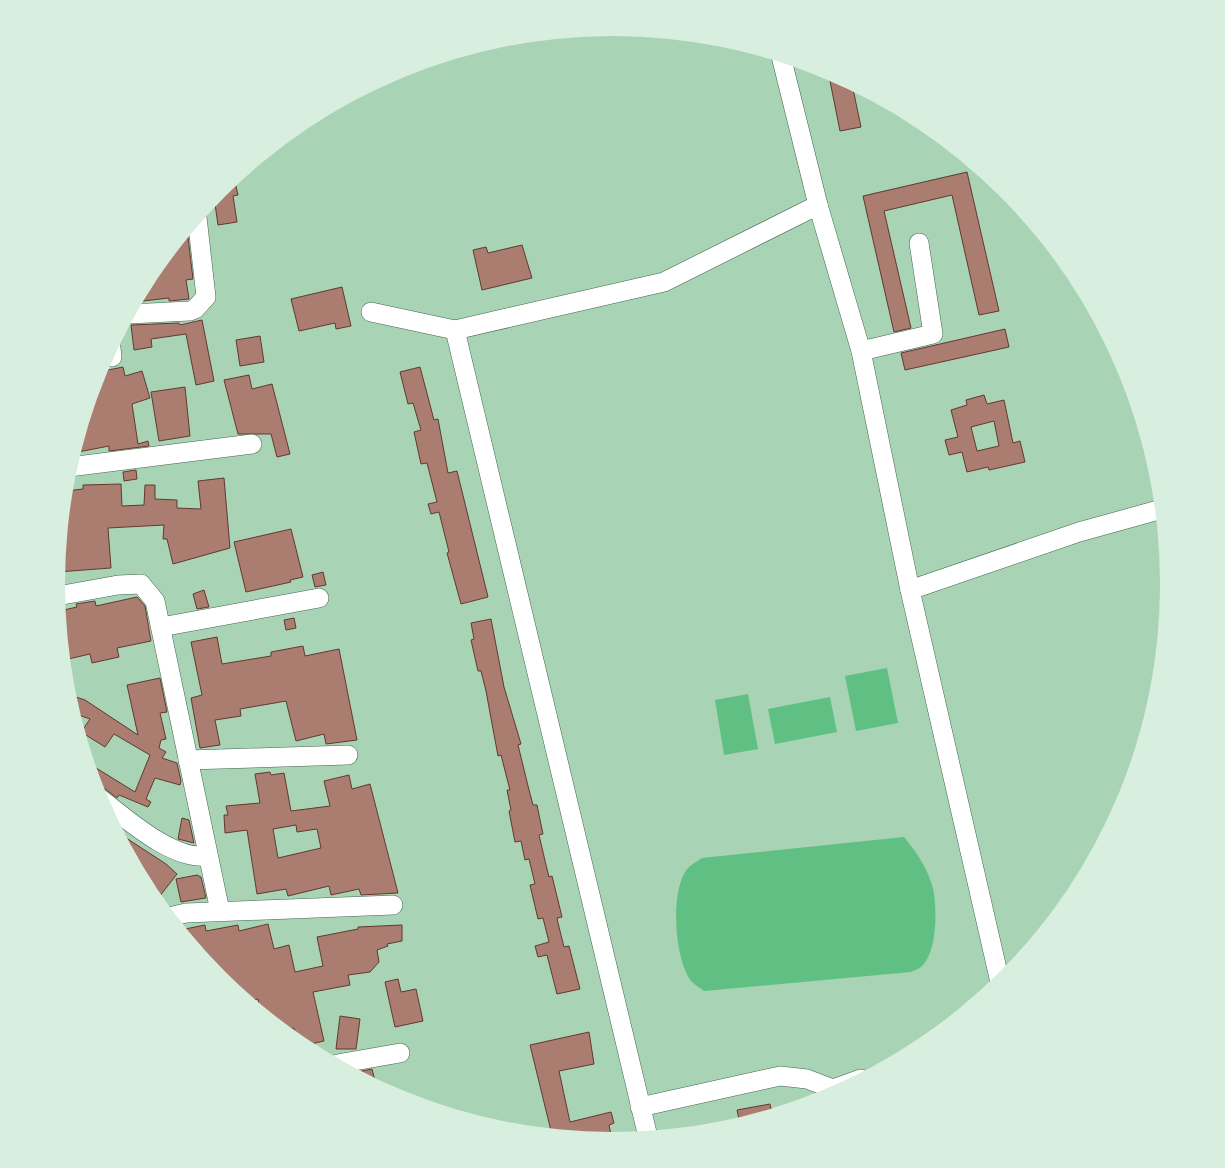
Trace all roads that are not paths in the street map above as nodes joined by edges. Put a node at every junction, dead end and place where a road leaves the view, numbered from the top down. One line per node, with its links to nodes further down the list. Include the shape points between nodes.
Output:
1 (783, 63): 2 (street)
2 (818, 205): 7 (street, via 664,282); 8 (street)
3 (198, 227): 6 (street, via 206,297 190,311)
4 (919, 243): 8 (street, via 933,334)
5 (371, 312): 7 (street)
6 (136, 314)
7 (455, 330): 27 (street)
8 (861, 351): 12 (street)
9 (252, 444): 10 (street)
10 (77, 467)
11 (1156, 511): 12 (street, via 1074,534)
12 (910, 590): 23 (street)
13 (65, 595): 15 (street, via 142,584 155,600)
14 (320, 598): 15 (street)
15 (161, 627): 17 (street)
16 (348, 755): 17 (street)
17 (188, 760): 19 (street)
18 (112, 808): 19 (street, via 171,849 197,857)
19 (207, 856): 21 (street)
20 (393, 905): 21 (street)
21 (220, 911): 22 (street)
22 (177, 915)
23 (998, 973)
24 (400, 1052): 25 (street)
25 (346, 1062)
26 (825, 1089): 27 (street, via 808,1079 780,1076)
27 (640, 1107): 28 (street)
28 (646, 1131)

